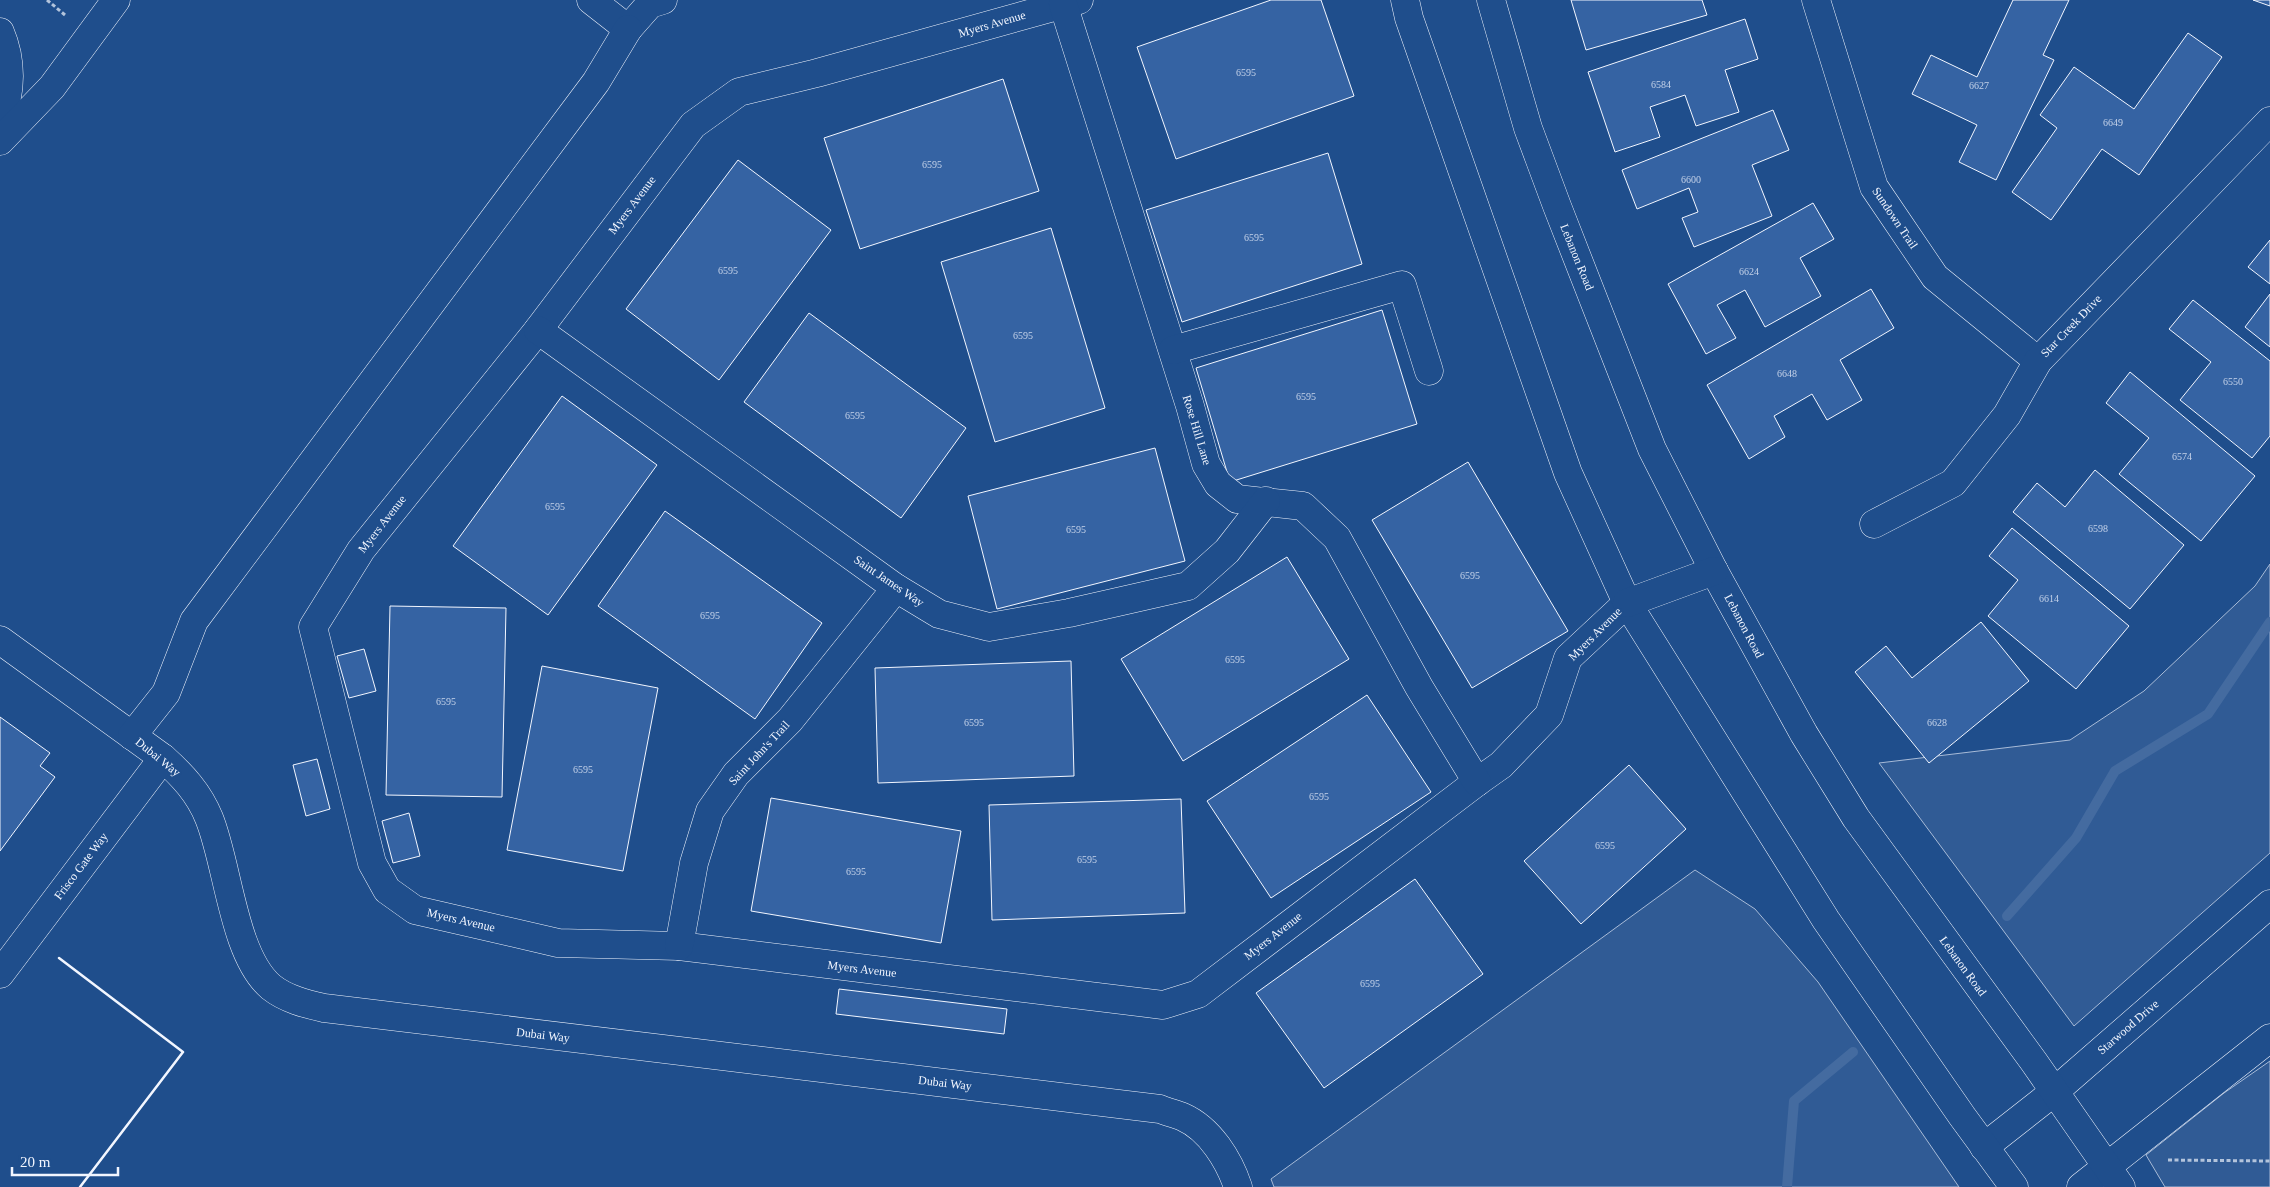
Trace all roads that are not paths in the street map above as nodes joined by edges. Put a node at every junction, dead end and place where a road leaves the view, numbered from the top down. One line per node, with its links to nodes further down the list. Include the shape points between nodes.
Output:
1 (116, 0): 12 (street, via 52,87)
2 (592, 0): 8 (street)
3 (663, 0): 8 (street, via 650,4)
4 (1405, 0): 21 (street, via 1484,238 1568,473)
5 (1491, 0): 19 (street, Lebanon Road, via 1528,128 1557,206 1652,449)
6 (1816, 0): 15 (street, Sundown Trail, via 1874,187 1935,276)
7 (1071, 2): 13 (street, Myers Avenue, via 739,92 693,124); 14 (street, Rose Hill Lane)
8 (628, 29): 23 (street, via 596,82 194,621 166,693)
9 (0, 32): 10 (street, via 6,50 9,81)
10 (0, 120)
11 (2270, 121): 15 (street, Star Creek Drive)
12 (0, 141)
13 (538, 330): 20 (street, Saint James Way); 27 (street, Myers Avenue, via 361,550 313,627 372,863 387,890 416,910 558,943)
14 (1173, 350): 16 (street, via 1402,285); 17 (street, Rose Hill Lane, via 1206,464 1218,484 1236,499)
15 (2038, 361): 18 (street, Star Creek Drive, via 2007,415 1953,484)
16 (1429, 371)
17 (1266, 501): 20 (street, Saint James Way, via 1227,551 1188,586 989,627 939,614); 25 (street, Rose Hill Lane, via 1303,506 1338,538 1420,687)
18 (1874, 524)
19 (1714, 571): 21 (street); 30 (street, Lebanon Road, via 1800,726 1856,818)
20 (896, 588): 27 (street, Saint John's Trail, via 790,720 736,774 710,811 694,862)
21 (1626, 602): 25 (street, Myers Avenue, via 1568,658 1549,715 1501,766); 31 (street, via 1826,920)
22 (0, 640): 23 (street, Dubai Way)
23 (132, 736): 24 (street, Dubai Way)
24 (163, 758): 28 (street, Frisco Gate Way); 33 (street, Dubai Way, via 183,776 209,818 245,947 256,969 272,987 298,1001 334,1010 1160,1109 1184,1117 1205,1133 1223,1154)
25 (1477, 782): 27 (street, Myers Avenue, via 1198,994 1163,1006)
26 (2270, 904): 30 (street, Starwood Drive)
27 (679, 946)
28 (0, 974)
29 (2270, 1038): 32 (street)
30 (2054, 1092): 31 (street, Starwood Drive); 32 (street, Lebanon Road)
31 (1984, 1147): 34 (street)
32 (2114, 1177): 35 (street)
33 (1238, 1187)
34 (2014, 1187)
35 (2081, 1187)

